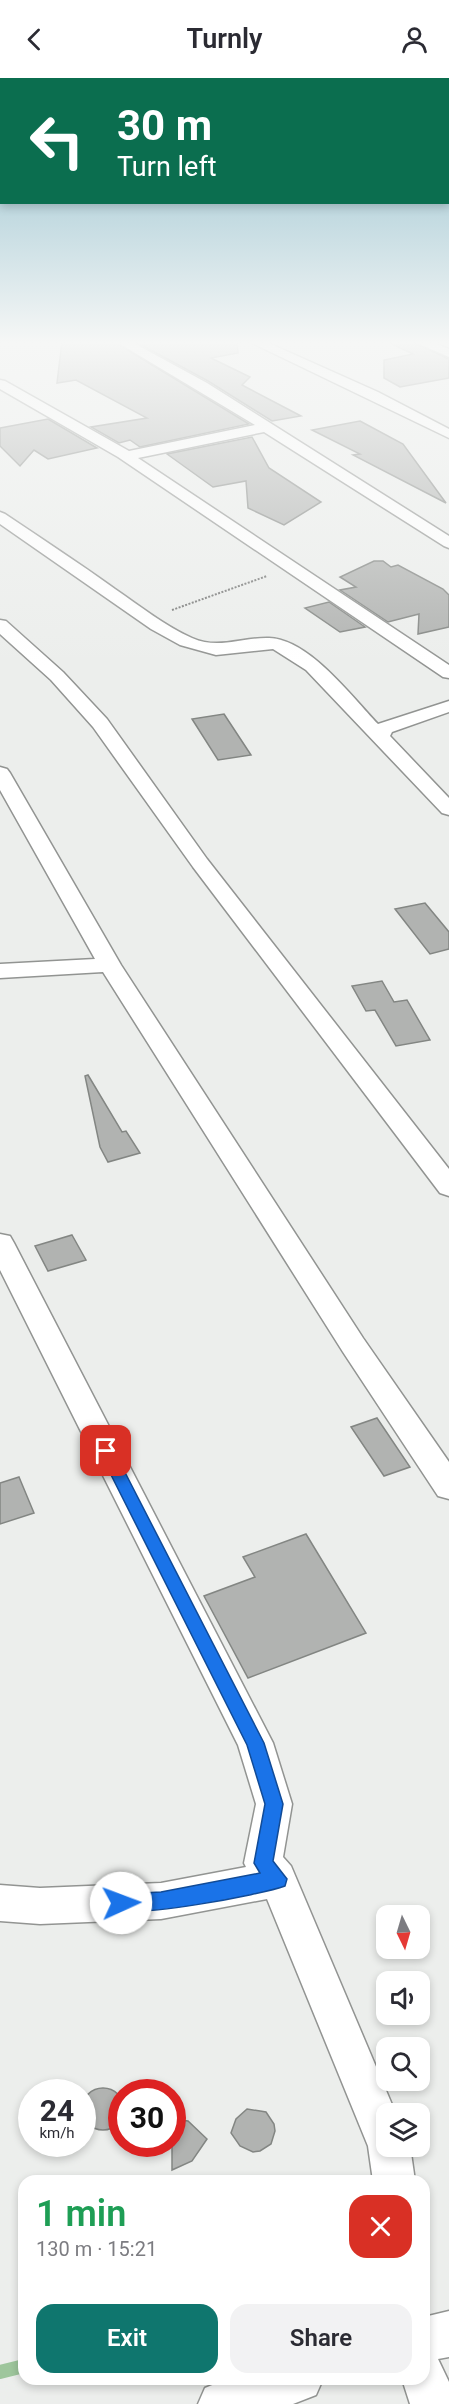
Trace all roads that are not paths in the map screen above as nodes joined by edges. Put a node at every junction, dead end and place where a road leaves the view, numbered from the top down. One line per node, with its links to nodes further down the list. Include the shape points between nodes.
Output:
1 (116, 450): 4 (street)
2 (158, 450): 4 (street)
3 (302, 450): 6 (street)
4 (127, 456): 8 (street)
5 (0, 517): 10 (street, via 149,619 197,646 239,649 269,643 284,647 312,666)
6 (449, 543)
7 (0, 625): 15 (street, via 57,676 100,723 200,863)
8 (449, 673)
9 (449, 706): 10 (street, via 385,728)
10 (380, 736): 12 (street)
11 (0, 773): 13 (street)
12 (449, 809)
13 (110, 965): 14 (street); 17 (street, via 353,1345)
14 (0, 970)
15 (449, 1187)
16 (0, 1243): 18 (street, via 255,1743 274,1804 264,1863)
17 (449, 1487)
18 (278, 1879): 19 (street, via 161,1901 40,1906); 20 (street)
19 (0, 1903)
20 (376, 2115)
21 (391, 2157): 22 (street)
22 (393, 2175)
23 (449, 2334): 24 (street)
24 (430, 2339)
25 (281, 2385): 27 (street)
26 (427, 2385): 28 (street)
27 (220, 2404)
28 (433, 2404)

